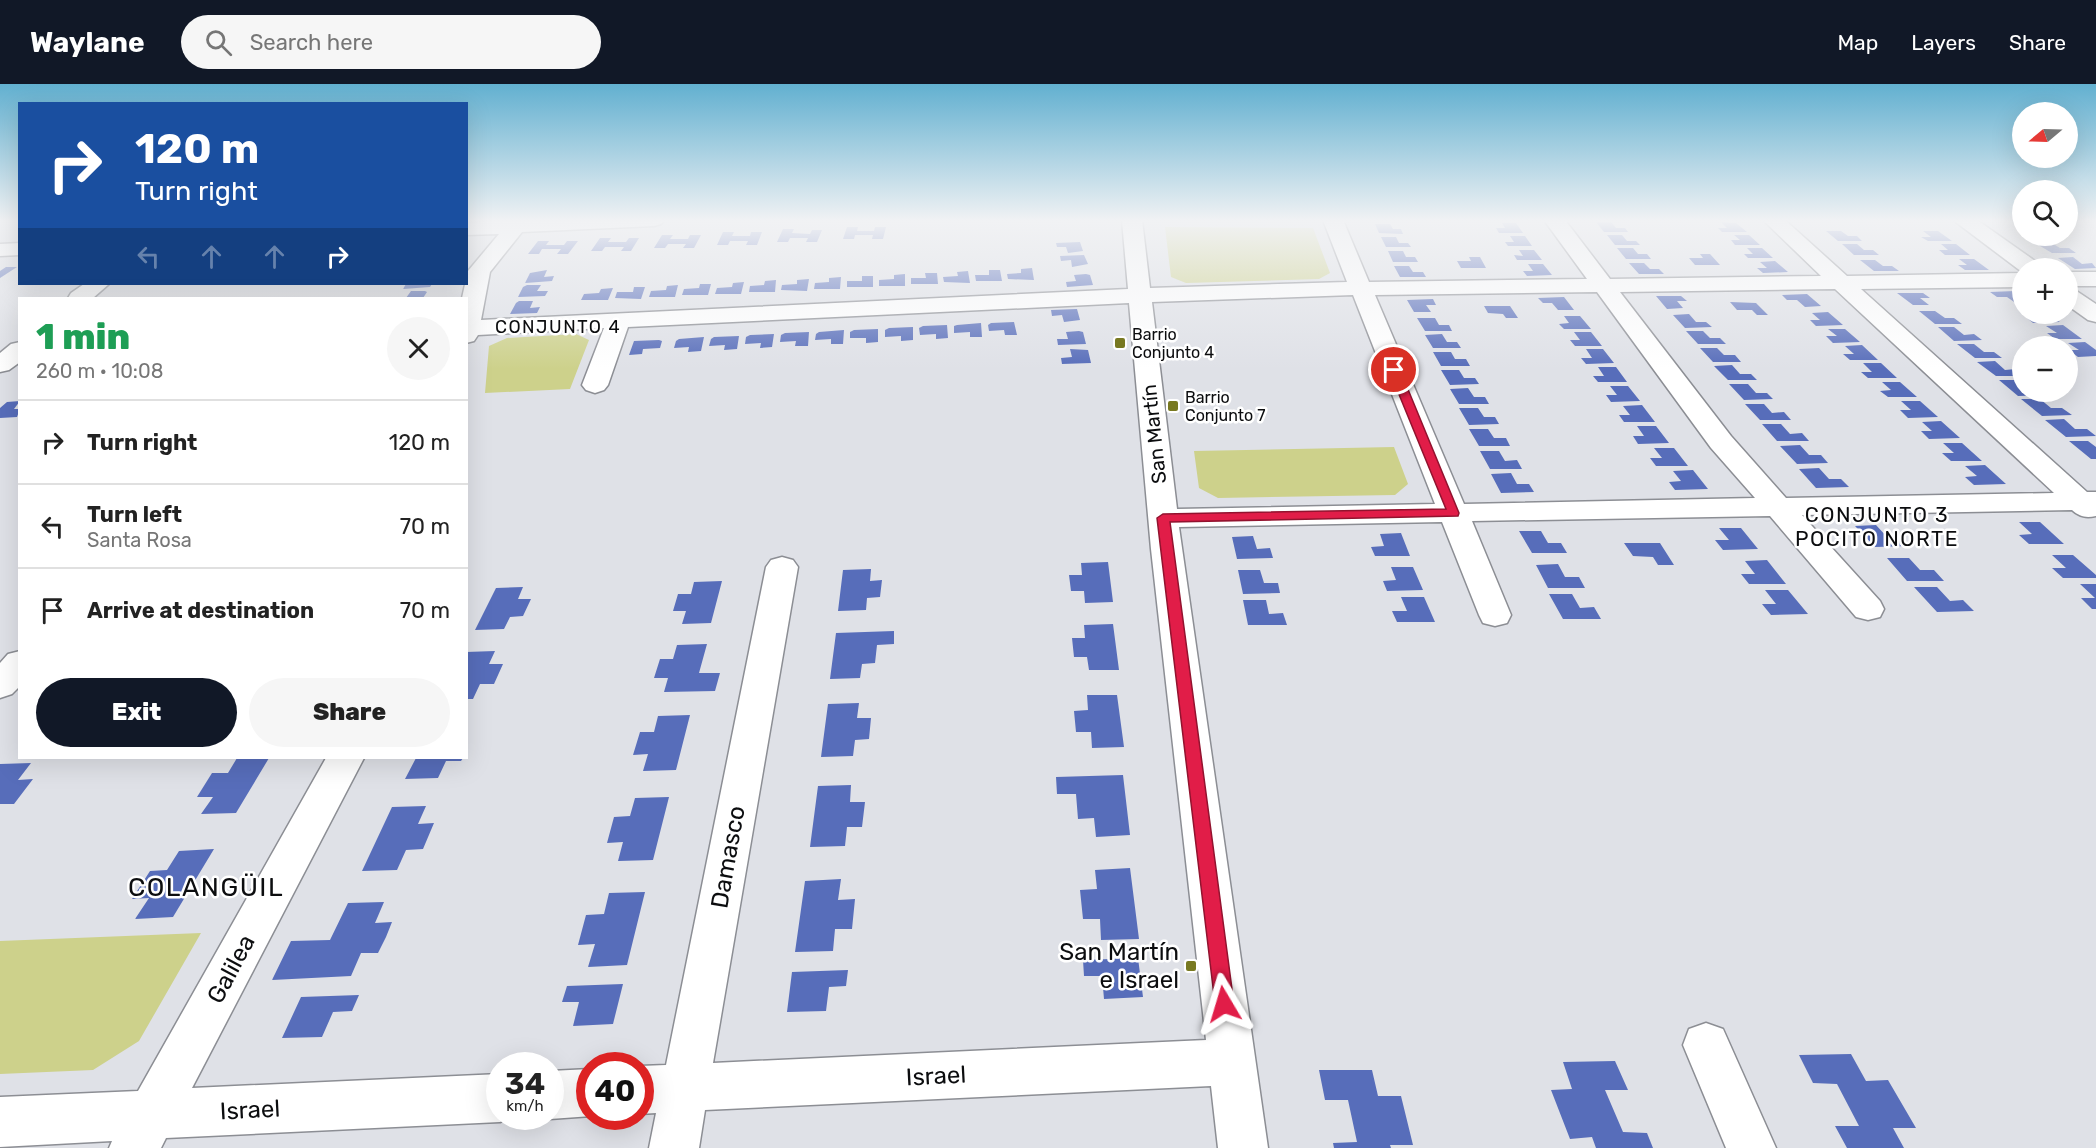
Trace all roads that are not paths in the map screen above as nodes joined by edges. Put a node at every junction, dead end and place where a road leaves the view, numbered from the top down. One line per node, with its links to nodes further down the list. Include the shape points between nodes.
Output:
1 (480, 270): 18 (street)
2 (1137, 270): 13 (street, San Martín)
3 (1353, 270): 12 (street)
4 (1591, 270): 11 (street)
5 (1828, 270): 9 (street)
6 (2078, 279): 7 (street)
7 (2096, 279)
8 (2012, 280): 9 (street)
9 (1842, 282): 11 (street); 21 (street)
10 (97, 285): 14 (street)
11 (1603, 286): 12 (street); 22 (street, via 1721,442)
12 (1361, 289): 13 (street); 23 (street)
13 (1140, 295): 17 (street); 24 (street, San Martín)
14 (80, 297)
15 (2078, 303): 16 (street)
16 (2096, 315)
17 (618, 320): 19 (street); 20 (street)
18 (468, 325)
19 (468, 330)
20 (595, 385)
21 (2091, 506): 22 (street)
22 (1778, 507): 23 (street); 26 (street)
23 (1453, 513): 24 (street); 27 (street)
24 (1163, 518): 32 (street, San Martín)
25 (782, 567): 33 (street, Damasco)
26 (1868, 609)
27 (1495, 615)
28 (18, 665): 29 (street)
29 (0, 685)
30 (344, 759): 36 (street, Galilea)
31 (1706, 1046): 39 (street)
32 (1232, 1062): 33 (street, Israel); 38 (street, San Martín)
33 (663, 1089): 37 (street, Damasco)
34 (486, 1099): 36 (street, Israel)
35 (0, 1122): 36 (street, Israel)
36 (143, 1131)
37 (674, 1148)
38 (1243, 1148)
39 (1751, 1148)

